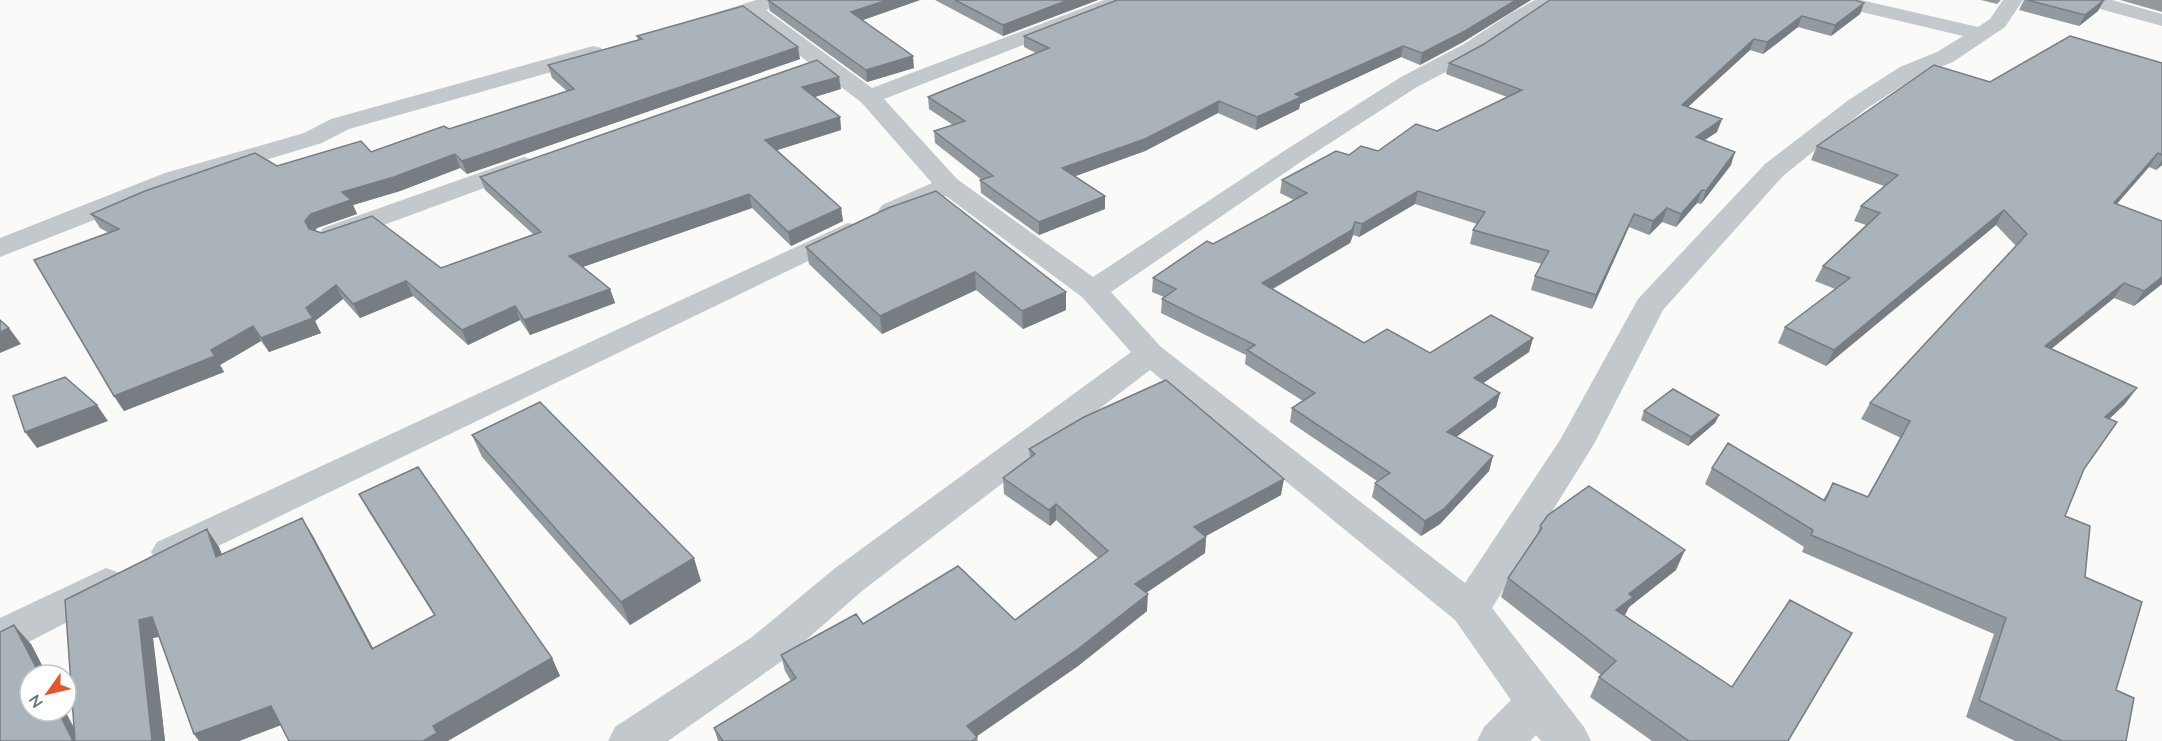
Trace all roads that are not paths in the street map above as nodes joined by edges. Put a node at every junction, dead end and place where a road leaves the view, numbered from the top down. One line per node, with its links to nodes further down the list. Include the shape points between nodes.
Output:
1 (777, 0): 7 (street)
2 (1122, 0): 12 (street)
3 (1550, 0): 17 (street, via 1472,49 1409,82)
4 (1834, 0): 10 (street)
5 (2013, 0): 10 (street, via 1998,23)
6 (2089, 0): 8 (street)
7 (751, 9): 9 (street); 12 (street, via 811,66)
8 (2162, 20)
9 (682, 28)
10 (1981, 34): 19 (street, via 1868,98 1774,170 1649,306 1576,444)
11 (614, 48): 16 (street, via 340,124 313,138 174,179)
12 (869, 97): 14 (street)
13 (547, 157): 15 (street)
14 (948, 185): 17 (street); 20 (street)
15 (328, 236)
16 (0, 248)
17 (1093, 291): 18 (street)
18 (1150, 354): 19 (street); 22 (street, via 848,580 767,649)
19 (1470, 609): 21 (street)
20 (0, 637)
21 (1538, 703): 23 (street); 24 (street)
22 (631, 741)
23 (1500, 741)
24 (1568, 741)

